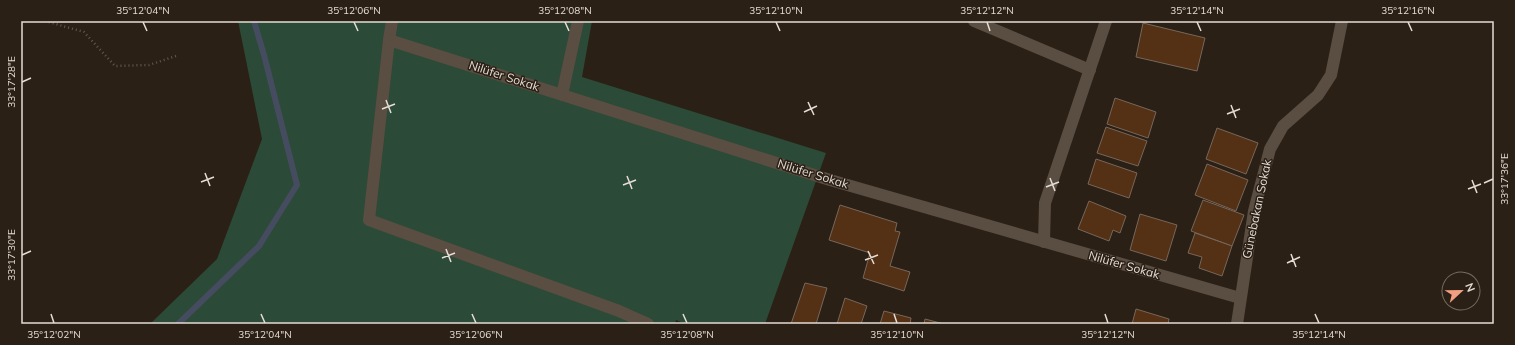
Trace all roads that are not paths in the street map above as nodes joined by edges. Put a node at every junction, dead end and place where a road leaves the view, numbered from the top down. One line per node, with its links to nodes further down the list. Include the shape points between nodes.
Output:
1 (392, 21): 6 (street)
2 (578, 21): 8 (street)
3 (974, 21): 7 (street)
4 (1106, 21): 7 (street)
5 (1342, 21): 10 (street, Günebakan Sokak, via 1331,75 1318,95 1282,126 1270,148 1254,211)
6 (389, 40): 8 (street, Nilüfer Sokak); 11 (street, via 369,220 619,311)
7 (1090, 70): 9 (street, via 1045,203)
8 (562, 95): 9 (street, Nilüfer Sokak, via 830,180)
9 (1044, 242): 10 (street, Nilüfer Sokak)
10 (1240, 298): 12 (street, Günebakan Sokak)
11 (648, 324)
12 (1236, 324)

